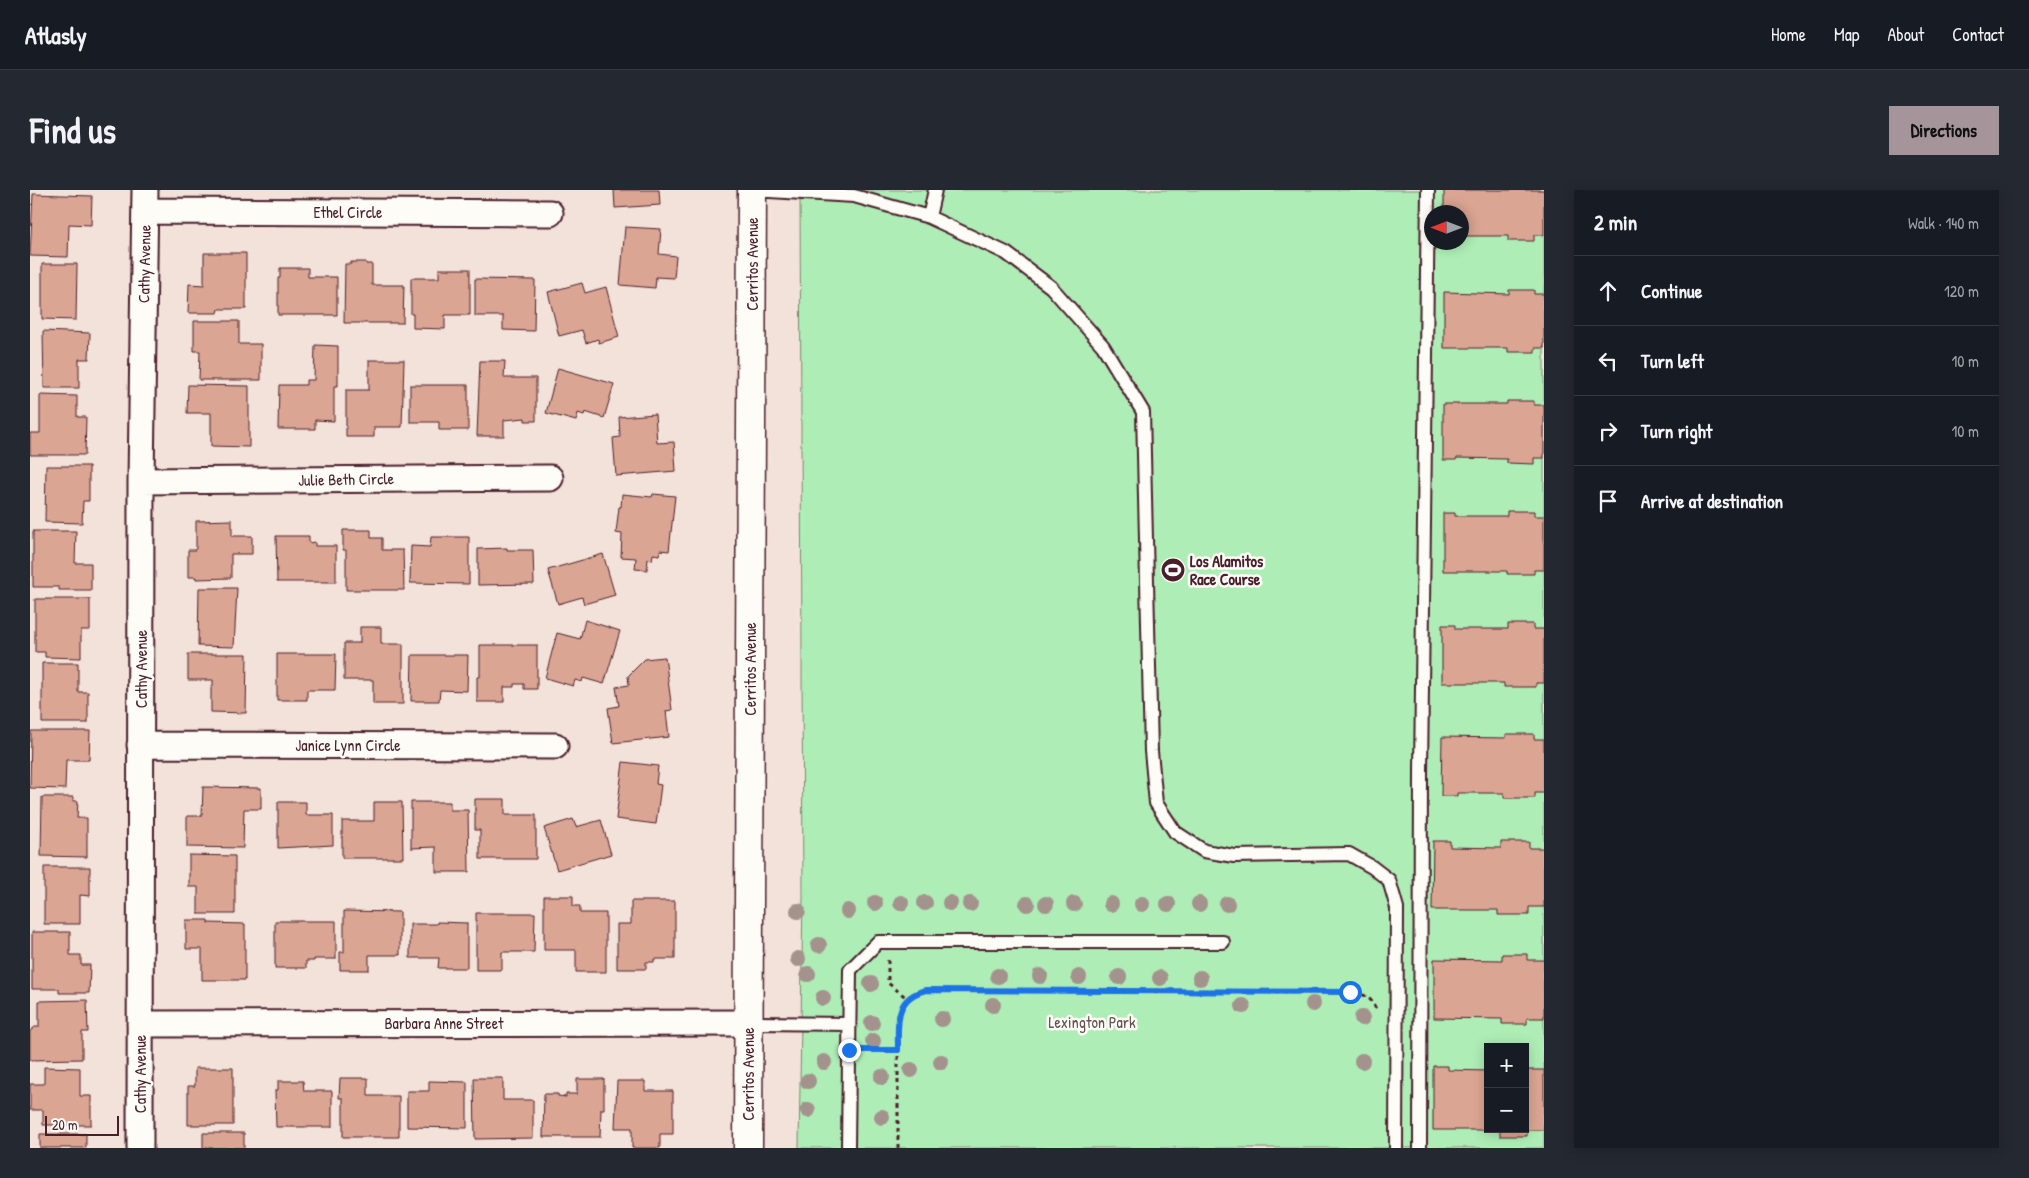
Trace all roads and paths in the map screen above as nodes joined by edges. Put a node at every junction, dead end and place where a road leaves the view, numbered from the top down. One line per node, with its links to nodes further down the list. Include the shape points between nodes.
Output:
1 (752, 190): 6 (lane, via 854,196); 15 (main road, Cerritos Avenue)
2 (935, 190): 6 (lane)
3 (1428, 190): 25 (lane)
4 (145, 201): 5 (street, Ethel Circle); 8 (street, Cathy Avenue)
5 (550, 214)
6 (929, 217): 24 (lane, via 1006,253 1051,287 1103,346 1143,412 1151,751 1156,803 1175,832 1204,851 1234,856 1349,854 1389,880 1396,908)
7 (550, 478): 8 (street, Julie Beth Circle)
8 (141, 481): 9 (street, Cathy Avenue)
9 (140, 745): 10 (street, Janice Lynn Circle); 16 (street, Cathy Avenue)
10 (555, 746)
11 (888, 942): 12 (lane); 13 (path, via 888,983); 17 (lane, via 878,942 850,970)
12 (1223, 942)
13 (908, 999): 14 (path, via 926,990 1359,992 1374,1003); 19 (path, via 898,1019)
14 (1377, 1011)
15 (748, 1023): 16 (street, Barbara Anne Street); 17 (lane); 21 (main road, Cerritos Avenue)
16 (140, 1024): 20 (street, Cathy Avenue)
17 (849, 1024): 18 (lane)
18 (849, 1050): 19 (path); 22 (lane)
19 (898, 1050): 23 (path)
20 (140, 1148)
21 (748, 1148)
22 (848, 1148)
23 (898, 1148)
24 (1396, 1148)
25 (1420, 1148)

